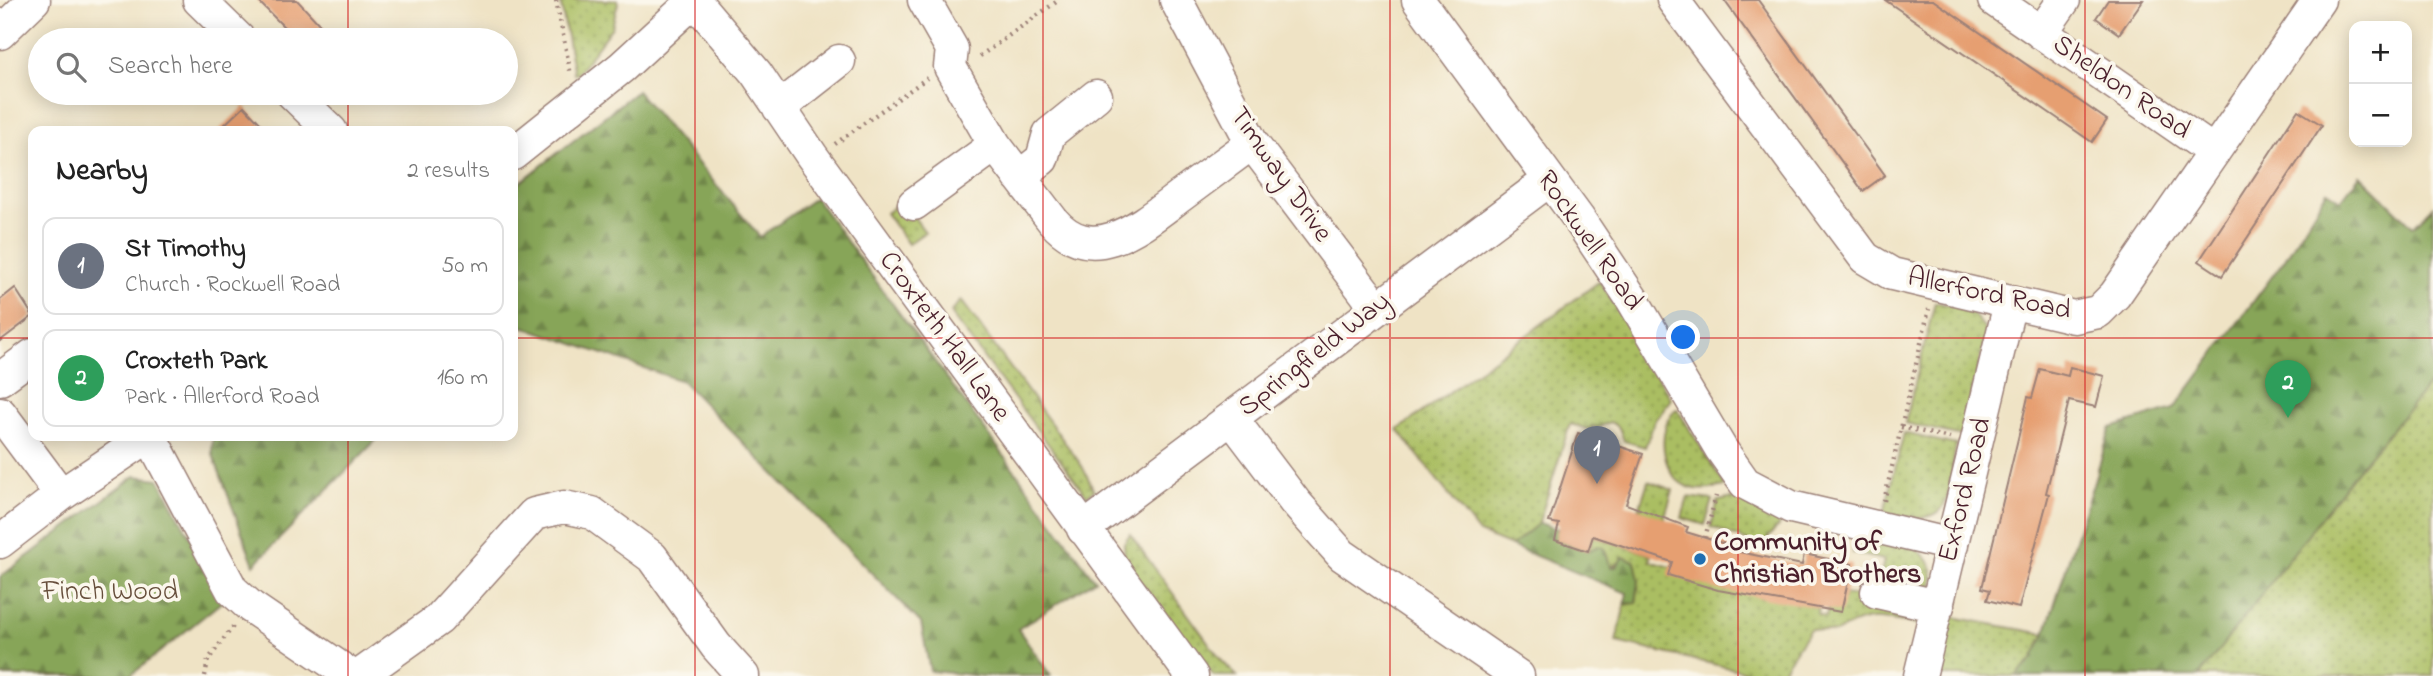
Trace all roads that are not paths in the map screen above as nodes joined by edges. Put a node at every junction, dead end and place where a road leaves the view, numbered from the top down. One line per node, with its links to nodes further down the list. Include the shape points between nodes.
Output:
1 (34, 0): 12 (street)
2 (200, 0): 11 (street)
3 (694, 0): 17 (street, Croxteth Hall Lane, via 756,73); 21 (street)
4 (924, 0): 20 (street, via 952,48 952,70)
5 (1176, 0): 19 (street, Timway Drive)
6 (1418, 0): 24 (street, Rockwell Road)
7 (1673, 0): 26 (street, Allerford Road, via 1866,258 1892,274)
8 (1994, 0): 13 (street, Sheldon Road)
9 (2064, 0): 13 (street)
10 (2319, 0): 22 (street, Allerford Road)
11 (228, 28)
12 (0, 33)
13 (2041, 33): 22 (street, Sheldon Road)
14 (839, 61): 17 (street)
15 (1096, 96): 23 (street, via 1049,134 1042,159)
16 (304, 105): 18 (street)
17 (779, 108): 35 (street, Croxteth Hall Lane)
18 (326, 126)
19 (1252, 143): 23 (street, via 1135,230 1105,240 1075,240 1063,232); 27 (street, Timway Drive)
20 (995, 145): 23 (street); 25 (street)
21 (518, 150)
22 (2214, 152): 26 (street, Allerford Road, via 2115,295 2098,312 2074,317)
23 (1019, 177)
24 (1548, 181): 27 (street, Springfield Way); 37 (street, Rockwell Road, via 1632,299 1745,483 1791,507)
25 (914, 204)
26 (2010, 303): 37 (street, Exford Road)
27 (1376, 307): 31 (street, Springfield Way)
28 (28, 359): 29 (street)
29 (0, 379)
30 (0, 413): 34 (street)
31 (1232, 419): 35 (street, Springfield Way); 40 (street, via 1294,502 1342,555)
32 (142, 441): 34 (street)
33 (153, 441): 41 (street, via 232,590)
34 (61, 495): 36 (street)
35 (1083, 528): 44 (street, Croxteth Hall Lane)
36 (0, 541)
37 (1952, 545): 39 (street, Exford Road)
38 (1877, 592): 39 (street)
39 (1938, 606): 45 (street, Exford Road)
40 (1508, 673)
41 (352, 676)
42 (359, 676): 43 (street, via 439,619 534,514 564,507 592,513 652,557)
43 (743, 676)
44 (1192, 676)
45 (1920, 676)

